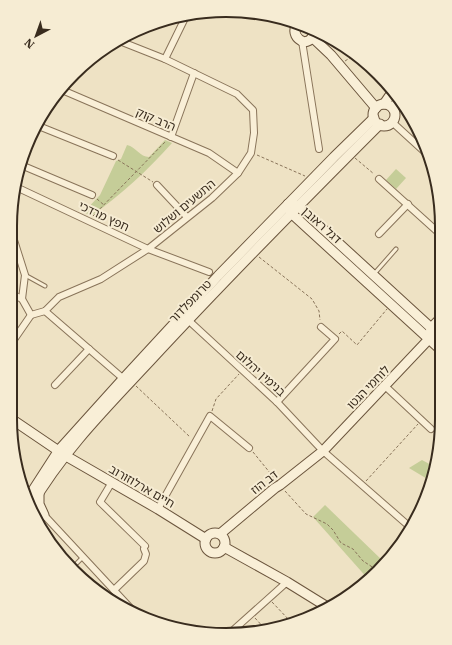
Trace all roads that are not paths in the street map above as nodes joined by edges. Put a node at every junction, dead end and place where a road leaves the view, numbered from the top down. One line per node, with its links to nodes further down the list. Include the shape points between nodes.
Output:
1 (183, 21): 7 (street)
2 (295, 29): 5 (street, via 296,36)
3 (312, 36): 5 (street, via 307,42)
4 (317, 38): 12 (street, via 339,64)
5 (302, 41): 18 (street)
6 (125, 43): 7 (street, התשעים ושלוש)
7 (165, 59): 8 (street, התשעים ושלוש)
8 (194, 73): 16 (street); 21 (street, התשעים ושלוש, via 237,94 253,110 254,133 251,153)
9 (66, 92): 16 (street, הרב קוק)
10 (390, 96): 12 (street)
11 (394, 102): 12 (street)
12 (384, 107): 13 (street, via 374,112); 14 (street, via 395,115)
13 (377, 121): 14 (street, via 386,125); 27 (street, טרומפלדור, via 350,154); 28 (street, טרומפלדור, via 334,157)
14 (392, 122): 17 (street)
15 (42, 127): 19 (street)
16 (171, 137): 21 (street, הרב קוק, via 209,153)
17 (419, 147)
18 (319, 149)
19 (113, 156)
20 (26, 167): 25 (street)
21 (238, 173): 29 (street, התשעים ושלוש)
22 (379, 178): 26 (street)
23 (157, 185): 29 (street)
24 (20, 189): 32 (street, חפץ מרדכי)
25 (92, 195)
26 (408, 204): 30 (street); 31 (street)
27 (298, 206): 28 (street, טרומפלדור); 37 (street, דגל ראובן)
28 (290, 209): 43 (street, טרומפלדור, via 253,252); 43 (street, טרומפלדור, via 218,276); 48 (street, דגל ראובן)
29 (187, 217): 32 (street, התשעים ושלוש)
30 (435, 229)
31 (379, 234)
32 (148, 249): 35 (street, חפץ מרדכי); 41 (street, התשעים ושלוש, via 101,279 59,297)
33 (396, 249): 37 (lane)
34 (17, 250): 36 (street)
35 (209, 272)
36 (25, 275): 38 (lane); 40 (street)
37 (372, 275): 45 (street, דגל ראובן)
38 (45, 286)
39 (17, 296): 40 (street)
40 (22, 299): 42 (street)
41 (45, 311): 42 (street, התשעים ושלוש); 50 (street)
42 (31, 315): 46 (street)
43 (186, 316): 51 (street, טרומפלדור); 54 (street, בנימין יהלום)
44 (321, 327): 54 (street, via 335,339)
45 (435, 330)
46 (17, 335)
47 (435, 335): 48 (street)
48 (429, 339): 49 (street, דגל ראובן); 53 (street, לוחמי הגטו)
49 (435, 344)
50 (89, 349): 51 (street); 52 (street)
51 (128, 381): 59 (street, טרומפלדור)
52 (55, 385)
53 (385, 386): 56 (street); 58 (street, לוחמי הגטו)
54 (277, 402): 58 (street, בנימין יהלום)
55 (17, 423): 59 (street, חיים ארלוזורוב)
56 (431, 429)
57 (249, 448): 64 (street, via 210,416)
58 (323, 450): 67 (street, בנימין יהלום); 68 (street, דב הוז)
59 (62, 453): 60 (street, חיים ארלוזורוב); 61 (street, טרומפלדור); 62 (street, טרומפלדור)
60 (112, 482): 64 (street, חיים ארלוזורוב); 74 (street, via 100,502 144,547 146,554 144,561)
61 (40, 490): 63 (street, טרומפלדור); 66 (street, via 38,504)
62 (31, 494)
63 (34, 501)
64 (158, 509): 69 (street, חיים ארלוזורוב)
65 (39, 511): 66 (street)
66 (44, 515): 71 (street)
67 (407, 524)
68 (220, 534): 69 (street, via 210,534); 70 (street, via 225,541)
69 (206, 539): 70 (street, via 206,545 211,551 218,552)
70 (224, 548): 73 (street)
71 (83, 557): 72 (lane); 74 (street)
72 (77, 563)
73 (287, 582): 76 (street); 77 (street)
74 (114, 590): 75 (street)
75 (125, 602)
76 (322, 604)
77 (236, 628)

